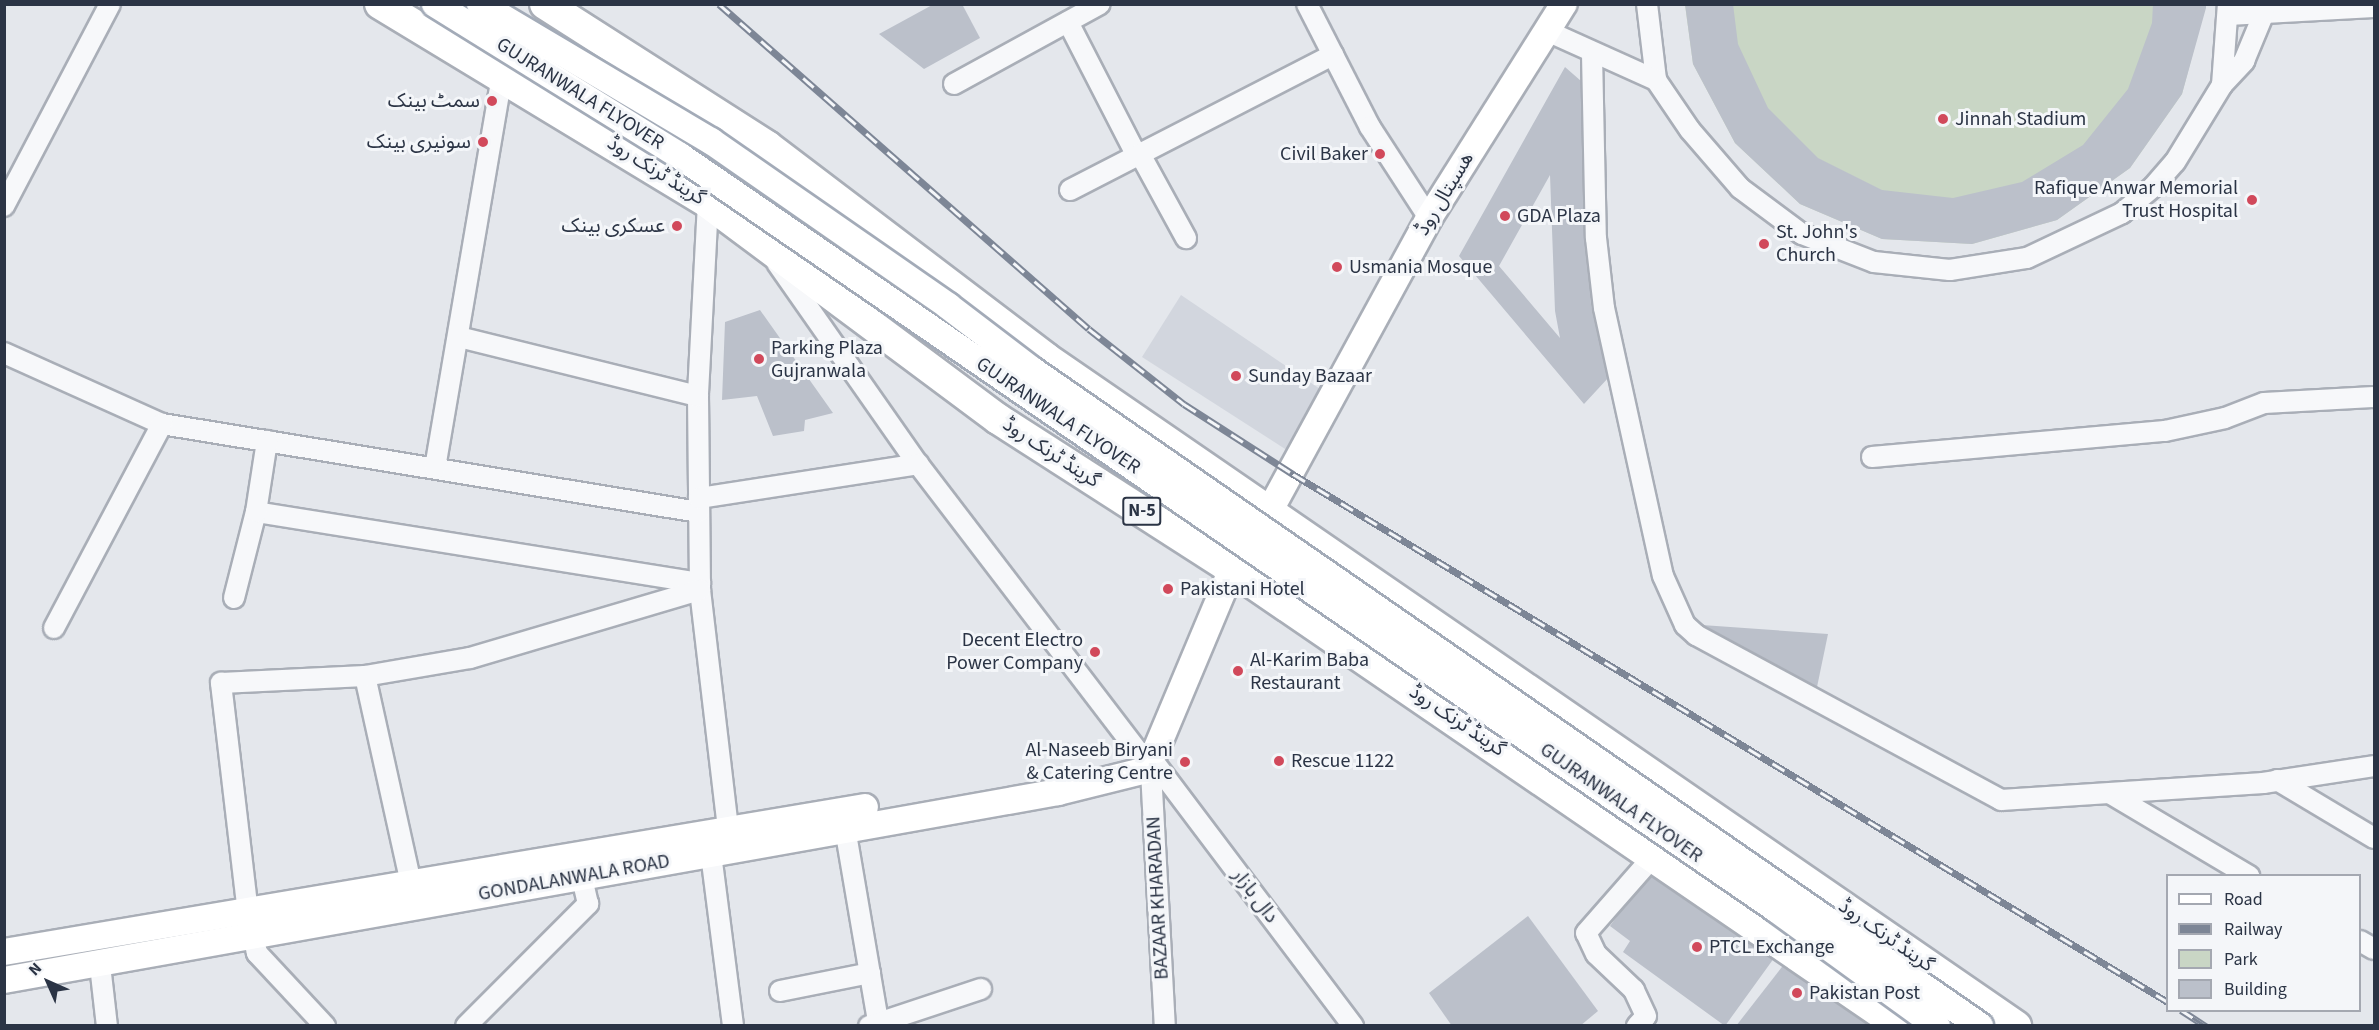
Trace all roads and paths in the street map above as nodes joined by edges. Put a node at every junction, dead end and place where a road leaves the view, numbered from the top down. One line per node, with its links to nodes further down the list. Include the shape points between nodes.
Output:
1 (110, 4): 23 (street)
2 (380, 4): 16 (highway, گرینڈ ٹرنک روڈ / N-5)
3 (435, 4): 78 (main road, GUJRANWALA FLYOVER, bridge, via 680,156 1776,909)
4 (480, 4): 79 (main road, GUJRANWALA FLYOVER, bridge, via 711,141 948,306 1041,377)
5 (545, 4): 29 (highway, گرینڈ ٹرنک روڈ, via 767,146)
6 (1307, 4): 15 (street)
7 (1564, 4): 13 (main road, ھسپتال روڈ)
8 (1647, 4): 17 (street)
9 (2374, 7): 10 (street)
10 (2264, 9): 11 (street); 19 (street, via 2244,61)
11 (2228, 10): 19 (street)
12 (1083, 11): 18 (street); 20 (street)
13 (1547, 31): 14 (street); 24 (main road, ھسپتال روڈ)
14 (1592, 54): 17 (street); 51 (street, via 1596,238 1604,308 1663,576 1685,625 1696,635 2001,800)
15 (1333, 55): 20 (street); 24 (street, via 1370,127)
16 (502, 75): 22 (highway, گرینڈ ٹرنک روڈ / N-5); 27 (street)
17 (1656, 80): 19 (street, via 1690,130 1740,188 1802,234 1874,262 1950,270 2027,258 2122,213 2175,162)
18 (954, 84)
19 (2222, 85)
20 (1139, 155): 21 (street); 25 (street)
21 (1070, 190)
22 (708, 203): 26 (highway, گرینڈ ٹرنک روڈ / N-5); 30 (street)
23 (4, 206)
24 (1429, 218): 39 (main road, ھسپتال روڈ)
25 (1186, 238)
26 (767, 248): 32 (highway, گرینڈ ٹرنک روڈ / N-5); 36 (street, دال بازار)
27 (459, 336): 30 (street); 37 (street)
28 (4, 353): 33 (street)
29 (1046, 358): 32 (highway); 39 (highway, گرینڈ ٹرنک روڈ)
30 (698, 396): 38 (street)
31 (2374, 397): 35 (street, via 2265,404 2225,418 2165,431)
32 (998, 419): 41 (highway, گرینڈ ٹرنک روڈ / N-5)
33 (162, 424): 34 (street); 44 (street)
34 (267, 441): 37 (street); 40 (street)
35 (1872, 457)
36 (918, 464): 38 (street); 48 (street, دال بازار)
37 (435, 468): 38 (street)
38 (699, 505): 42 (street)
39 (1270, 510): 46 (highway, گرینڈ ٹرنک روڈ)
40 (256, 512): 42 (street); 43 (street)
41 (1232, 569): 47 (highway, گرینڈ ٹرنک روڈ / N-5); 48 (main road)
42 (700, 586): 45 (street, via 470,658); 53 (street)
43 (234, 598)
44 (54, 628)
45 (365, 676): 59 (street); 60 (street, via 221,683)
46 (1537, 693): 47 (highway); 80 (highway, گرینڈ ٹرنک روڈ)
47 (1506, 753): 56 (highway, گرینڈ ٹرنک روڈ / N-5)
48 (1146, 761): 52 (main road, GONDALANWALA ROAD, via 1058,792); 53 (main road, GONDALANWALA ROAD); 74 (street, BAZAAR KHARADAN); 75 (street, دال بازار)
49 (2374, 766): 50 (street)
50 (2277, 780): 51 (street); 54 (street)
51 (2111, 794): 57 (street)
52 (844, 828): 55 (main road, GONDALANWALA ROAD); 65 (street)
53 (728, 829): 55 (street); 59 (main road, GONDALANWALA ROAD)
54 (2374, 838)
55 (711, 854): 58 (main road, GONDALANWALA ROAD); 73 (street)
56 (1651, 859): 76 (street, via 1586,933 1596,954 1634,990 1646,1016); 77 (highway, گرینڈ ٹرنک روڈ / N-5)
57 (2246, 874)
58 (582, 877): 60 (main road, GONDALANWALA ROAD); 72 (street, via 588,904)
59 (411, 883): 60 (main road, GONDALANWALA ROAD)
60 (251, 924): 63 (main road, GONDALANWALA ROAD); 64 (main road, GONDALANWALA ROAD); 71 (street, via 257,953)
61 (2361, 941): 62 (street)
62 (2374, 949)
63 (4, 952)
64 (100, 965): 66 (main road, GONDALANWALA ROAD); 70 (street)
65 (870, 973): 68 (street); 69 (street)
66 (4, 980)
67 (981, 988): 69 (street)
68 (780, 991)
69 (876, 1024)
70 (107, 1026)
71 (325, 1026)
72 (466, 1026)
73 (734, 1026)
74 (1165, 1026)
75 (1353, 1026)
76 (1637, 1026)
77 (1900, 1026)
78 (1937, 1026)
79 (1980, 1026)
80 (2016, 1026)

